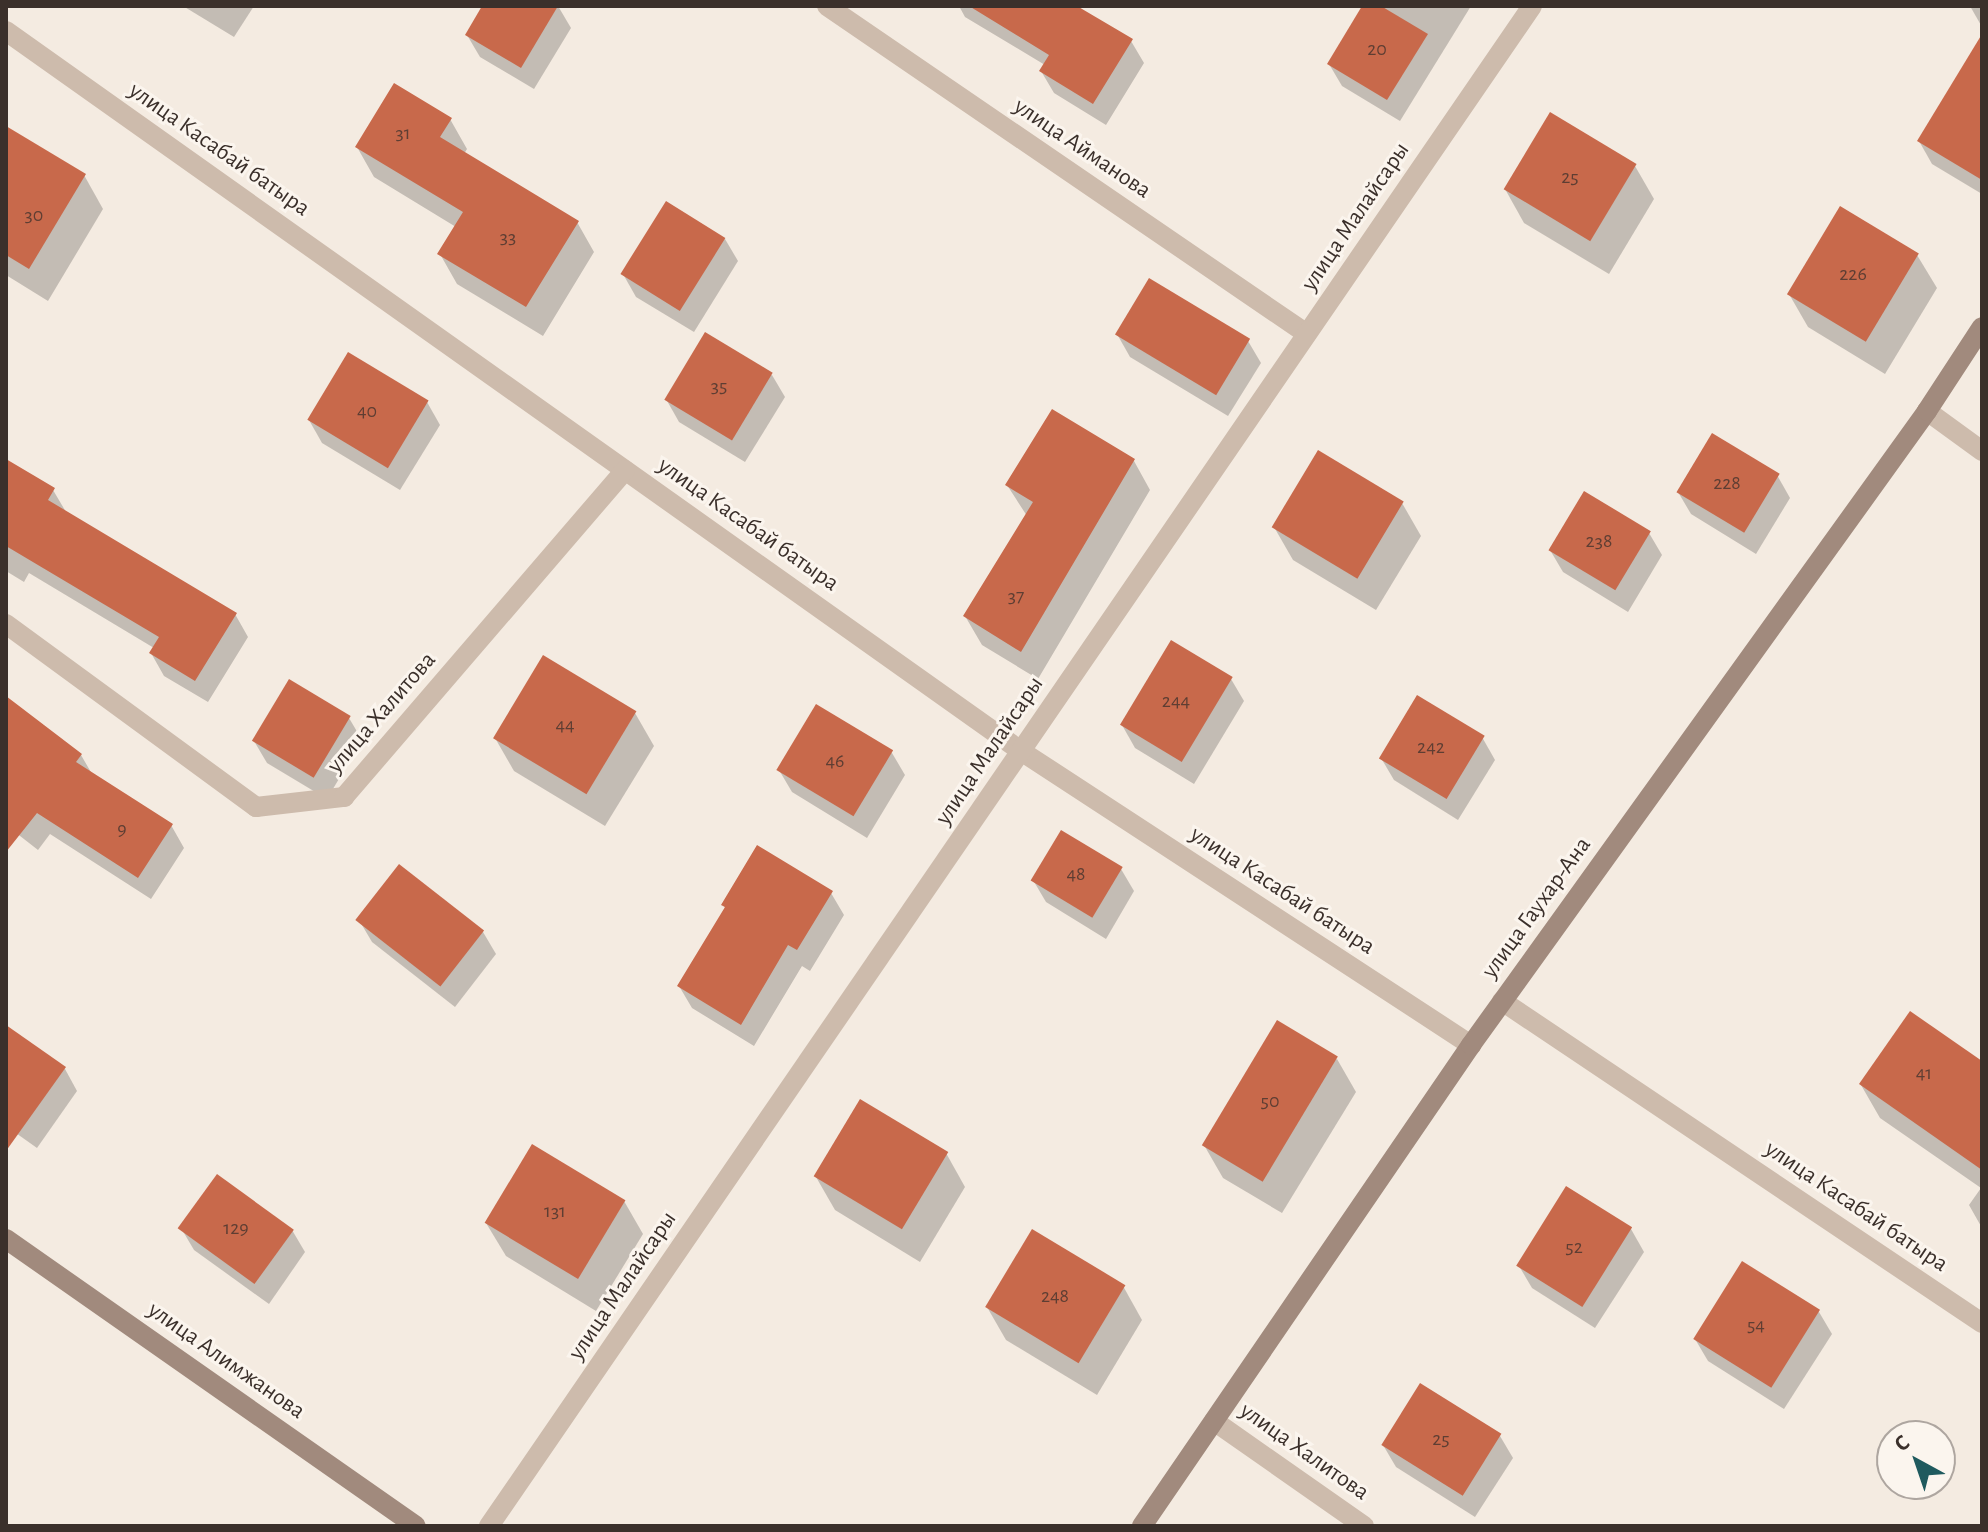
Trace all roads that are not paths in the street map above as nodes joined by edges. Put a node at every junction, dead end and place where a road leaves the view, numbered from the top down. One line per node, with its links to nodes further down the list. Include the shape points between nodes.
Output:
1 (827, 6): 5 (street, улица Айманова)
2 (1532, 6): 5 (street, улица Малайсары)
3 (6, 31): 8 (street, улица Касабай батыра)
4 (1982, 327): 6 (street, улица Гаухар-Ана)
5 (1307, 334): 10 (street, улица Малайсары)
6 (1927, 411): 7 (street); 11 (street, улица Гаухар-Ана)
7 (1982, 451)
8 (625, 470): 9 (street, улица Халитова, via 344,797 256,807); 10 (street, улица Касабай батыра)
9 (6, 624)
10 (1021, 751): 12 (street, улица Касабай батыра); 17 (street, улица Малайсары)
11 (1502, 1001): 12 (street, улица Гаухар-Ана); 14 (street, улица Касабай батыра)
12 (1471, 1045): 15 (street, улица Гаухар-Ана)
13 (6, 1239): 16 (street, улица Алимжанова)
14 (1982, 1323)
15 (1214, 1421): 18 (street, улица Гаухар-Ана); 19 (street, улица Халитова)
16 (416, 1526)
17 (489, 1526)
18 (1142, 1526)
19 (1364, 1526)

